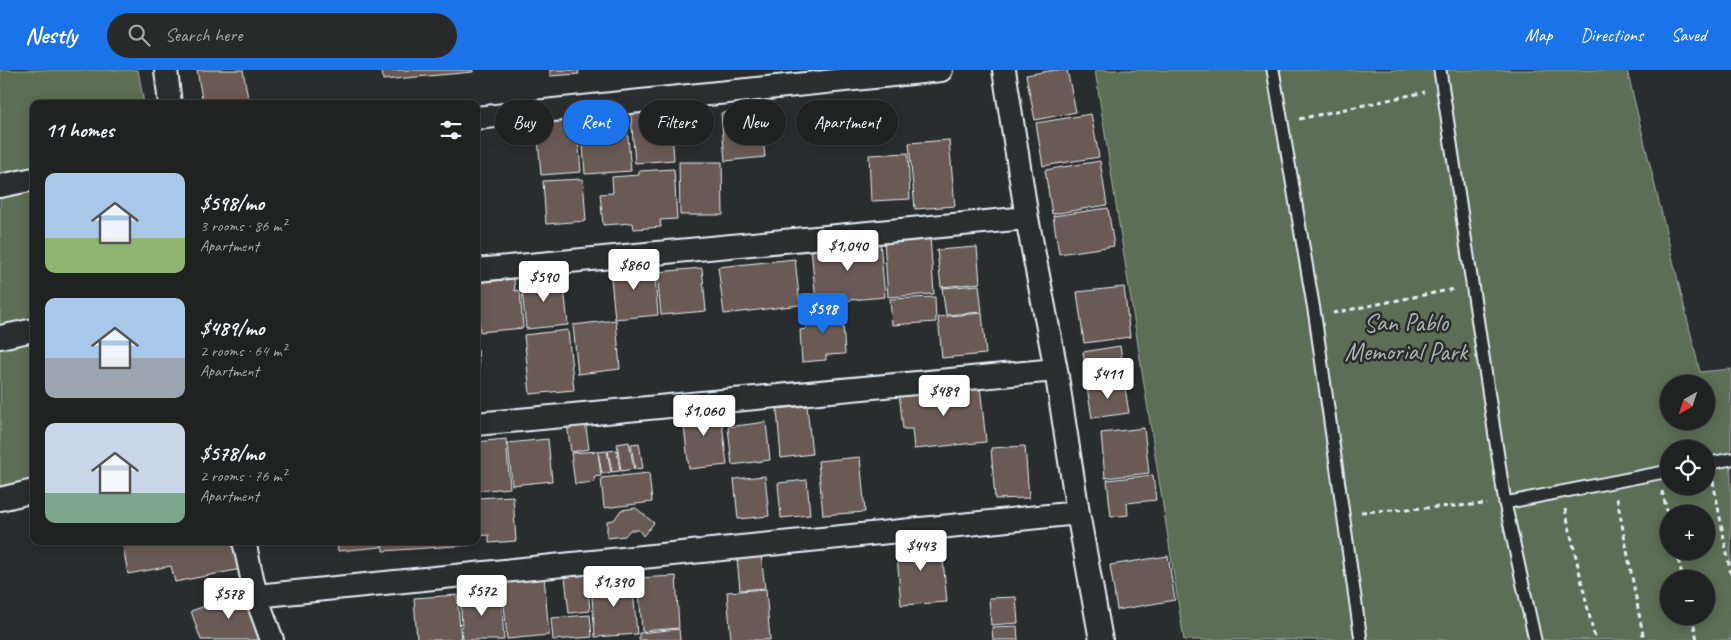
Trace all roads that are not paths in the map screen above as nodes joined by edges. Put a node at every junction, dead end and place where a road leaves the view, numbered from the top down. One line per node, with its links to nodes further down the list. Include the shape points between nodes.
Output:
1 (166, 70): 6 (street)
2 (941, 70): 7 (street)
3 (1004, 70): 10 (street)
4 (1273, 70): 27 (lane, via 1315,316)
5 (1440, 70): 21 (lane)
6 (170, 100)
7 (480, 118)
8 (30, 180): 9 (street)
9 (0, 186)
10 (1027, 218): 11 (street); 14 (street)
11 (480, 270)
12 (30, 331): 13 (street)
13 (0, 336)
14 (1056, 370): 15 (street); 22 (street)
15 (480, 424)
16 (1731, 459): 17 (lane)
17 (1715, 462)
18 (1660, 473): 21 (lane)
19 (30, 492): 20 (street)
20 (0, 499)
21 (1505, 503): 28 (lane)
22 (1078, 513): 24 (street); 26 (street)
23 (245, 545): 24 (street)
24 (256, 596): 25 (street)
25 (272, 640)
26 (1101, 640)
27 (1361, 640)
28 (1535, 640)

